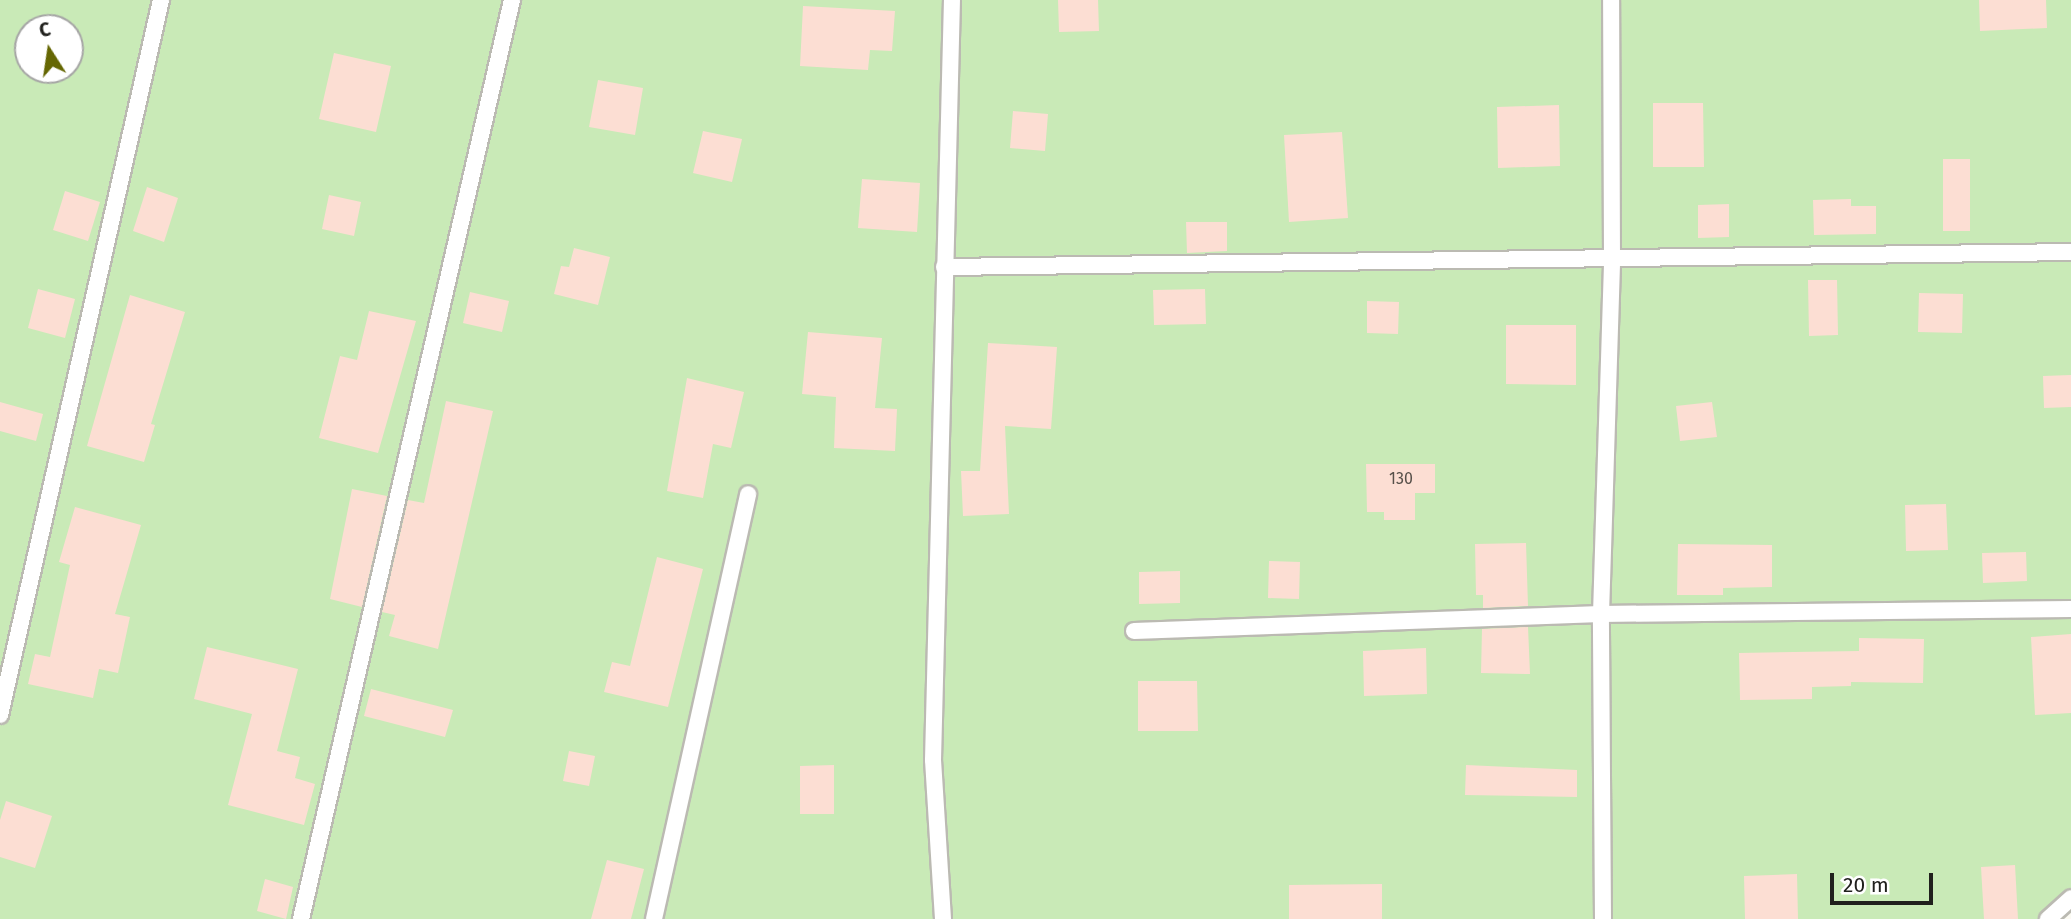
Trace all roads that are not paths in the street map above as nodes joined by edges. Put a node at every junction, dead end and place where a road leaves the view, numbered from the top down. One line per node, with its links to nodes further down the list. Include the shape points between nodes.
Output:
1 (161, 0): 12 (lane)
2 (512, 0): 14 (lane)
3 (952, 0): 7 (lane)
4 (1611, 0): 6 (lane)
5 (2071, 252): 6 (lane)
6 (1612, 259): 7 (lane); 10 (lane)
7 (944, 267): 16 (lane, via 933,760)
8 (748, 494): 15 (lane)
9 (2071, 609): 10 (lane)
10 (1601, 614): 11 (lane); 17 (lane)
11 (1134, 631)
12 (0, 715)
13 (2071, 898): 18 (lane)
14 (301, 919)
15 (654, 919)
16 (943, 919)
17 (1603, 919)
18 (2048, 919)

